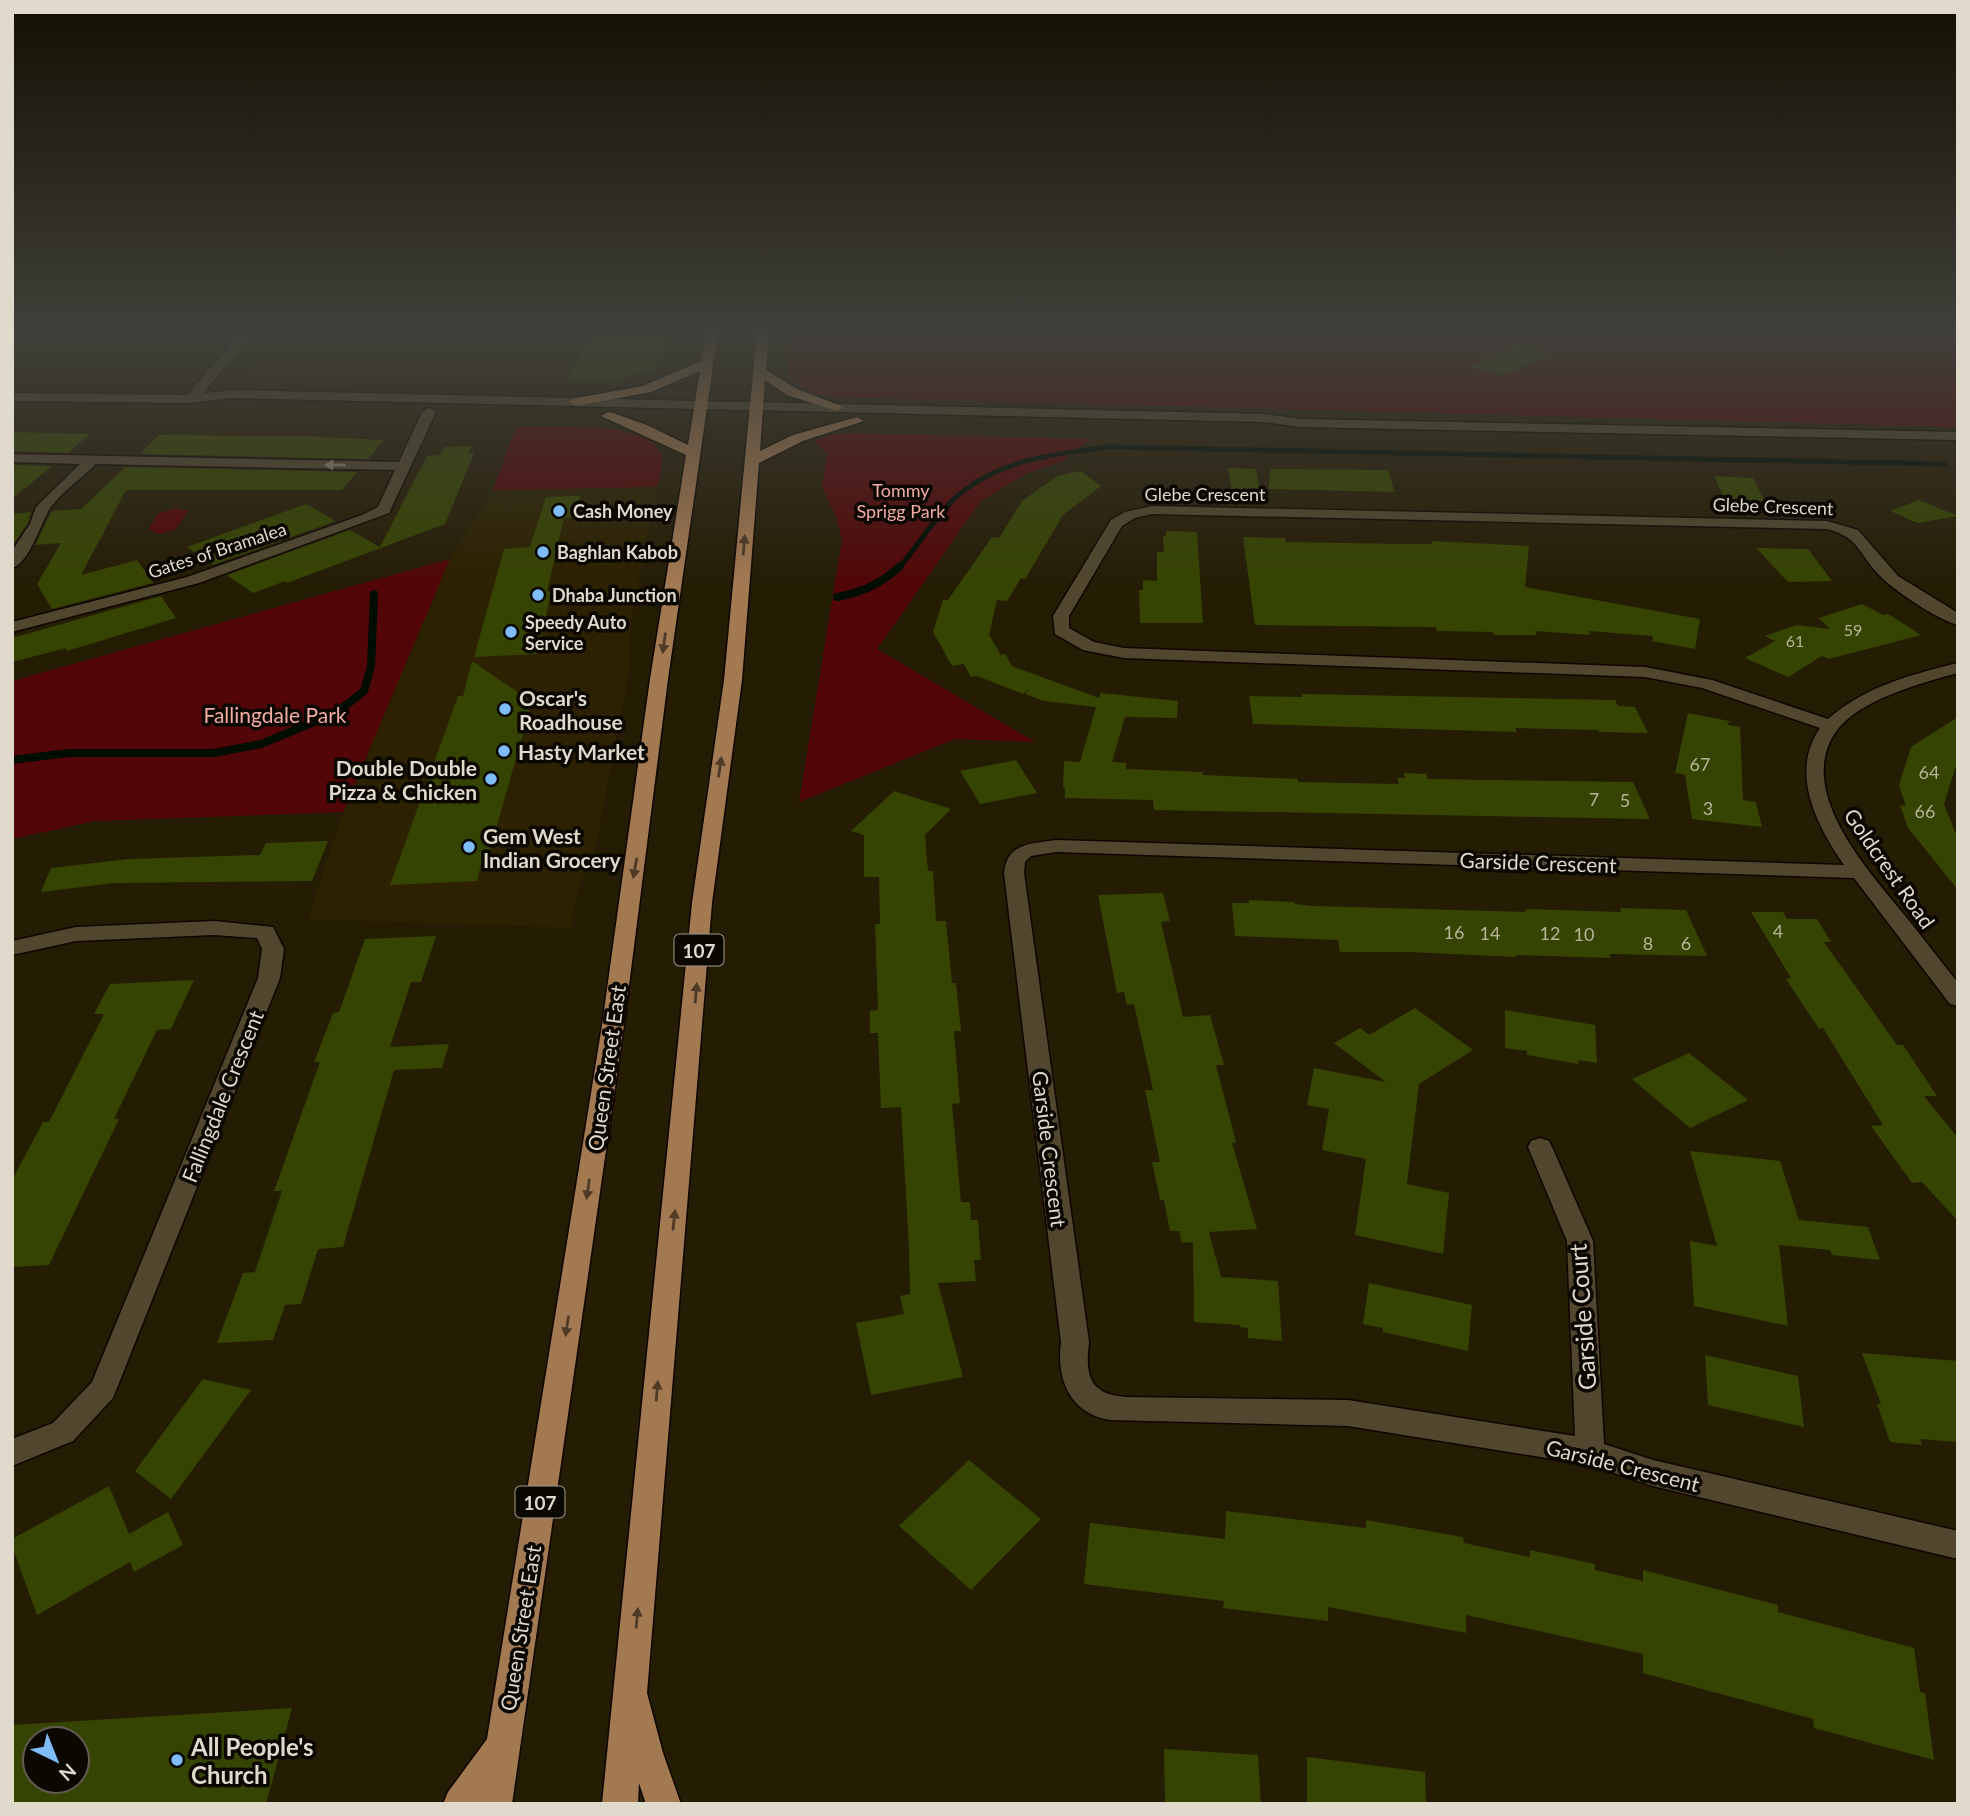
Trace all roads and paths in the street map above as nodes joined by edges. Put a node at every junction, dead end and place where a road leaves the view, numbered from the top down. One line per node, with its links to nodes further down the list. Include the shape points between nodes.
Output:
1 (427, 416): 16 (street, Gates of Bramalea)
2 (597, 416): 3 (street)
3 (608, 416): 4 (street); 12 (main road)
4 (613, 416)
5 (699, 416): 12 (main road, Queen Street East / 107)
6 (755, 416): 15 (main road, 107)
7 (797, 416): 9 (street)
8 (1177, 416): 10 (street)
9 (857, 421): 10 (street); 15 (main road, via 799,438)
10 (1301, 423): 11 (street)
11 (1958, 436)
12 (694, 454): 30 (main road, Queen Street East / 107, one-way to 30)
13 (12, 458): 14 (street)
14 (92, 460): 16 (street, one-way to 14); 17 (street, via 43,507)
15 (751, 461): 29 (main road, 107, one-way to 15, via 702,903 733,680)
16 (403, 466): 19 (street, Gates of Bramalea, via 384,510 367,518 193,580)
17 (12, 563)
18 (1958, 620): 21 (street, Glebe Crescent, via 1892,579 1859,536 1827,525 1152,510 1116,523 1061,616 1061,630 1079,641 1124,653 1645,672 1706,684)
19 (12, 627)
20 (1958, 668): 21 (street, via 1892,689)
21 (1832, 726): 22 (street, Goldcrest Road, via 1817,764 1819,802)
22 (1861, 872): 24 (street, Goldcrest Road); 26 (street, Garside Crescent, via 1056,846 1025,851 1015,861 1075,1342 1074,1379 1086,1394 1102,1406 1125,1409 1348,1413)
23 (12, 948): 27 (street, Fallingdale Crescent, via 76,934 214,928 265,932 273,949 269,978 103,1389 63,1432)
24 (1958, 999)
25 (1540, 1147): 26 (street, Garside Court, via 1580,1241)
26 (1590, 1452): 28 (street, Garside Crescent, via 1653,1473)
27 (12, 1453)
28 (1958, 1545)
29 (630, 1685): 33 (main road, 107); 34 (main road)
30 (502, 1746): 31 (main road); 32 (main road, Queen Street East / 107)
31 (460, 1804)
32 (494, 1804)
33 (620, 1804)
34 (664, 1804)

